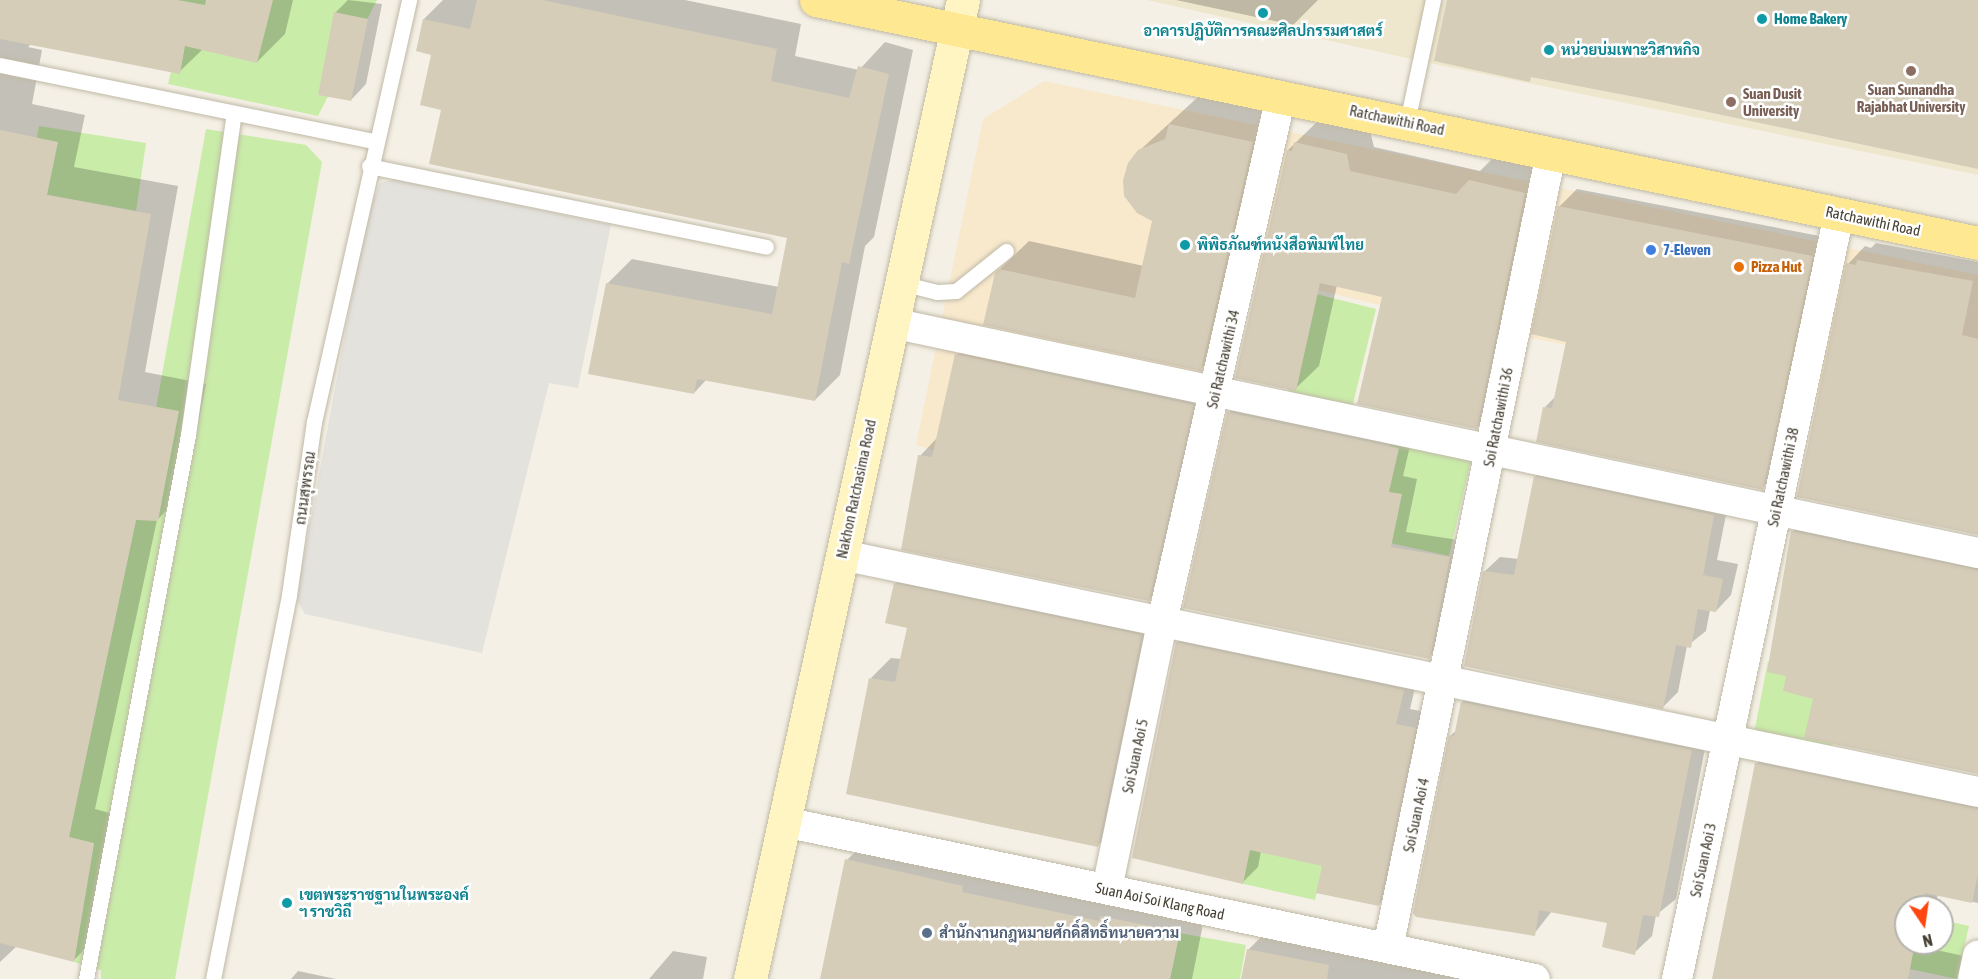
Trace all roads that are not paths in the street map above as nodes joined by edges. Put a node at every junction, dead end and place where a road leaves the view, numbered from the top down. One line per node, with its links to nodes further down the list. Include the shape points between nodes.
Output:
1 (409, 0): 9 (lane, ถนนสุพรรณ)
2 (816, 0): 4 (main road, Ratchawithi Road)
3 (1433, 0): 8 (lane)
4 (960, 14): 6 (main road, Ratchawithi Road); 16 (main road, Nakhon Ratchasima Road)
5 (0, 65): 7 (lane)
6 (1281, 96): 8 (main road, Ratchawithi Road); 18 (street, Soi Ratchawithi 34)
7 (234, 113): 9 (lane); 31 (lane, via 188,435)
8 (1407, 122): 10 (main road, Ratchawithi Road)
9 (375, 141): 11 (lane, ถนนสุพรรณ)
10 (1551, 153): 12 (main road, Ratchawithi Road); 19 (street, Soi Ratchawithi 36)
11 (369, 166): 14 (lane); 32 (lane, ถนนสุพรรณ, via 314,422 289,595)
12 (1839, 214): 13 (main road, Ratchawithi Road); 20 (street, Soi Ratchawithi 38)
13 (1978, 243)
14 (766, 247)
15 (1006, 251): 16 (lane, via 956,291 937,292)
16 (901, 283): 17 (main road, Nakhon Ratchasima Road)
17 (892, 323): 18 (street); 22 (main road, Nakhon Ratchasima Road)
18 (1216, 392): 19 (street); 23 (street, Soi Ratchawithi 34)
19 (1491, 449): 20 (street); 24 (street, Soi Ratchawithi 36)
20 (1776, 509): 21 (street); 25 (street, Soi Ratchawithi 38)
21 (1978, 553)
22 (843, 555): 23 (street); 27 (main road, Nakhon Ratchasima Road)
23 (1163, 622): 24 (street); 28 (street, Soi Suan Aoi 5)
24 (1445, 681): 25 (street); 29 (street, Soi Suan Aoi 4)
25 (1728, 740): 26 (street); 35 (street, Soi Suan Aoi 3)
26 (1978, 792)
27 (784, 822): 28 (street, Suan Aoi Soi Klang Road); 33 (main road, Nakhon Ratchasima Road)
28 (1107, 889): 29 (street, Suan Aoi Soi Klang Road)
29 (1388, 948): 34 (street, Suan Aoi Soi Klang Road)
30 (1978, 956): 36 (street)
31 (86, 979)
32 (213, 979)
33 (750, 979)
34 (1535, 979)
35 (1677, 979)
36 (1972, 979)

